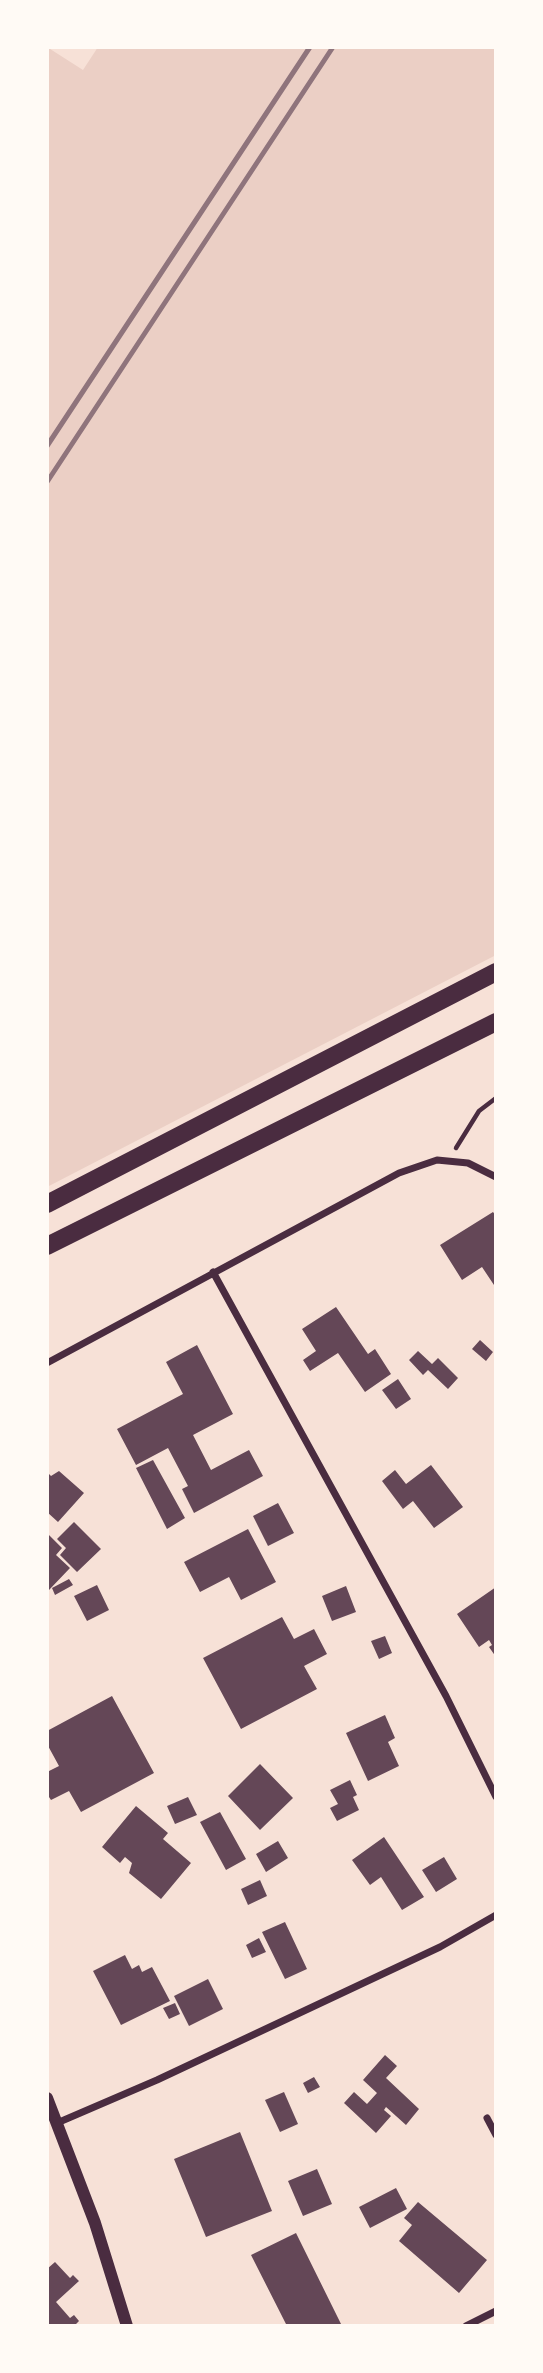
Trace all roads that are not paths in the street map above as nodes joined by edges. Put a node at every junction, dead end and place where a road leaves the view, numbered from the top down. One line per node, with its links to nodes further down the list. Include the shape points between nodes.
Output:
1 (496, 972): 4 (main road)
2 (496, 1022): 5 (main road)
3 (496, 1177): 6 (street, via 468,1163 437,1160 399,1173)
4 (47, 1204)
5 (47, 1246)
6 (213, 1272): 7 (street); 8 (street, via 446,1696)
7 (47, 1363)
8 (496, 1797)
9 (496, 1916): 12 (street, via 158,2080)
10 (47, 2098): 12 (street)
11 (487, 2118): 13 (street)
12 (57, 2123): 15 (street)
13 (496, 2135)
14 (496, 2311): 16 (street)
15 (127, 2326)
16 (466, 2326)

